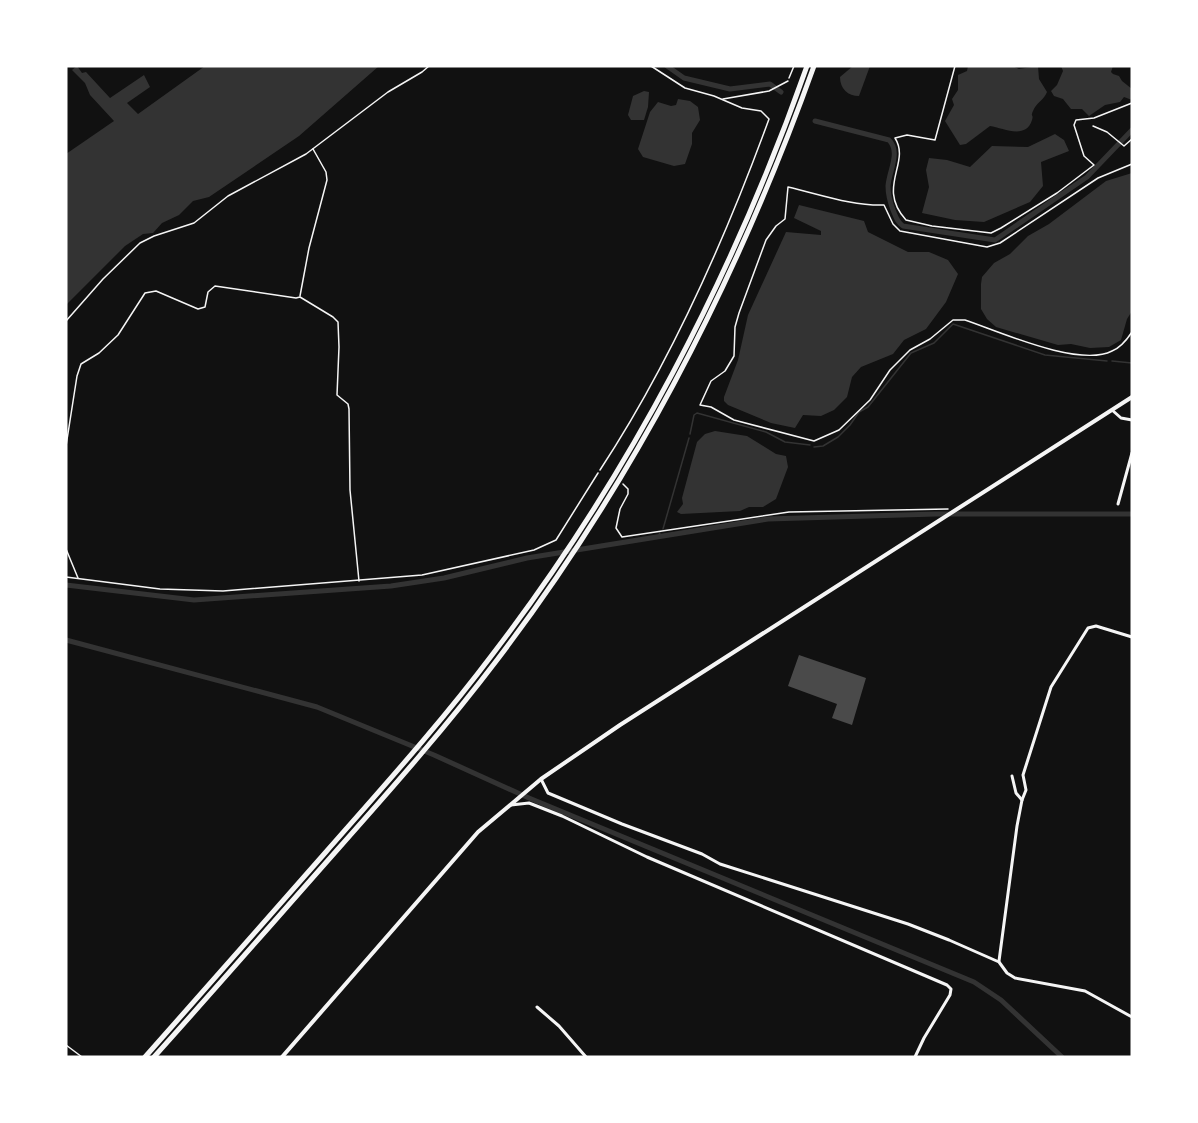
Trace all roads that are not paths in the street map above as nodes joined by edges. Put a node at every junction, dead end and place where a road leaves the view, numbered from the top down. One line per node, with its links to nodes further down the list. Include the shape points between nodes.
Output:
1 (651, 66): 5 (lane, via 685,88)
2 (807, 66): 14 (highway, via 783,135 680,360)
3 (814, 66): 14 (highway, via 789,136 732,268 682,371 640,447 577,547)
4 (788, 81): 5 (lane, via 769,91)
5 (722, 99): 12 (lane, via 761,111 769,119 707,270 632,421)
6 (1093, 126): 7 (lane, via 1124,146)
7 (1132, 139)
8 (1132, 397): 9 (main road)
9 (1112, 410): 10 (street, via 1121,418); 17 (main road)
10 (1132, 420)
11 (1132, 453): 13 (street)
12 (600, 470)
13 (1118, 504)
14 (568, 554): 23 (highway, via 419,747); 24 (highway, via 498,659 429,746)
15 (1132, 637): 18 (street, via 1096,626 1084,632 1051,687 1024,768 1022,781 1026,790)
16 (1012, 777): 18 (street, via 1016,794)
17 (541, 779): 19 (main road); 20 (street, via 548,793 720,864 908,924)
18 (1022, 798): 20 (street)
19 (509, 805): 25 (main road, via 478,832); 27 (street, via 529,803 562,816 647,857 947,985 950,995)
20 (999, 962): 22 (street, via 1015,978 1085,991)
21 (537, 1007): 26 (street)
22 (1132, 1017)
23 (145, 1057)
24 (154, 1057)
25 (282, 1057)
26 (586, 1057)
27 (915, 1057)

